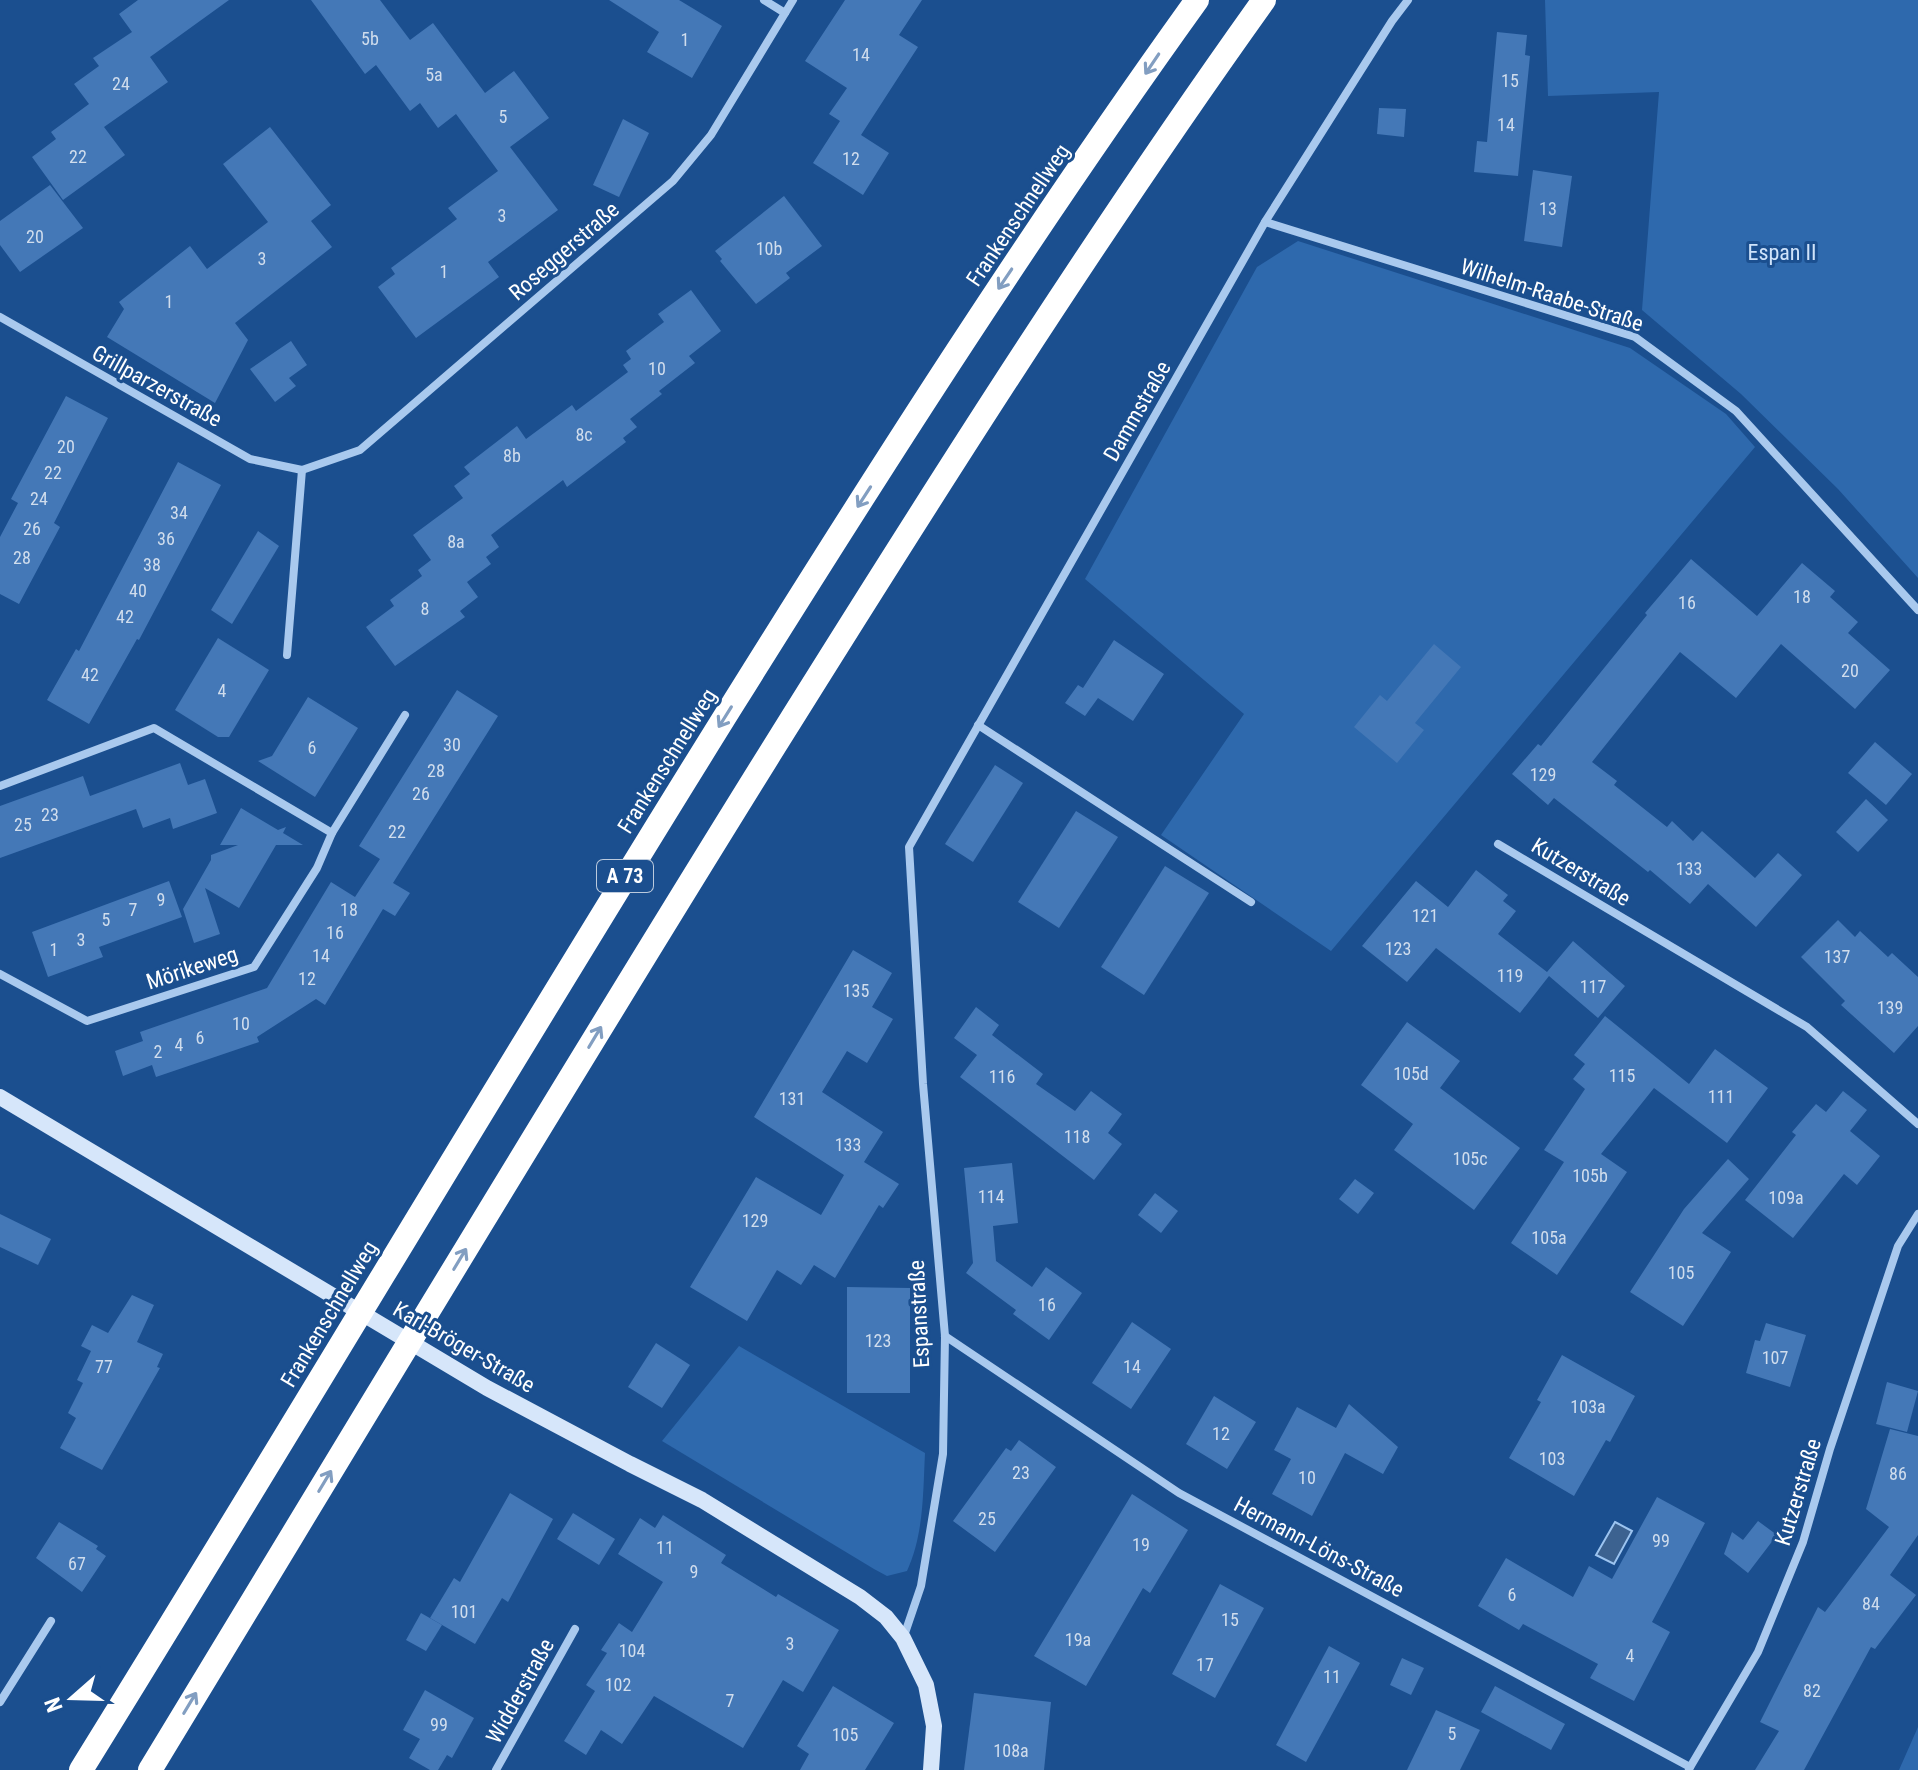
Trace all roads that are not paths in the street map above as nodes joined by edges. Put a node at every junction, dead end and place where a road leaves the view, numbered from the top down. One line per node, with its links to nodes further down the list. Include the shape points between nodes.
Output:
1 (764, 0): 6 (street)
2 (793, 0): 6 (street, Roseggerstraße)
3 (1197, 0): 29 (highway, Frankenschnellweg / A 73, one-way to 29, via 993,296 817,568)
4 (1264, 0): 30 (highway, A 73, one-way to 4, via 867,597 1038,329)
5 (1408, 0): 7 (street, Dammstraße)
6 (785, 13): 9 (street, Roseggerstraße, via 711,135 673,181 360,450)
7 (1265, 222): 10 (street, Wilhelm-Raabe-Straße, via 1635,337 1736,411); 13 (street, Dammstraße)
8 (0, 317): 9 (street, Grillparzerstraße, via 250,459)
9 (302, 470): 11 (street)
10 (1918, 610)
11 (287, 655)
12 (405, 715): 15 (street, Mörikeweg)
13 (978, 725): 17 (street, Dammstraße); 18 (street)
14 (0, 786): 15 (street, via 154,728)
15 (332, 833): 19 (street, Mörikeweg, via 317,868 254,967 87,1021)
16 (1498, 844): 21 (street, Kutzerstraße, via 1807,1027)
17 (909, 847): 23 (street, Espanstraße)
18 (1251, 902)
19 (0, 974)
20 (0, 1097): 26 (street, Karl-Bröger-Straße, via 487,1388 702,1500 860,1597)
21 (1918, 1124)
22 (1918, 1214): 28 (street, Kutzerstraße, via 1898,1246 1803,1542 1758,1652)
23 (945, 1336): 26 (street, Espanstraße, via 943,1454 921,1586); 28 (street, Hermann-Löns-Straße, via 1179,1493)
24 (51, 1621): 27 (street)
25 (575, 1629): 31 (street, Widderstraße)
26 (903, 1638): 32 (street, via 928,1689 934,1726)
27 (0, 1702)
28 (1689, 1768)
29 (81, 1770)
30 (150, 1770)
31 (496, 1770)
32 (931, 1770)

